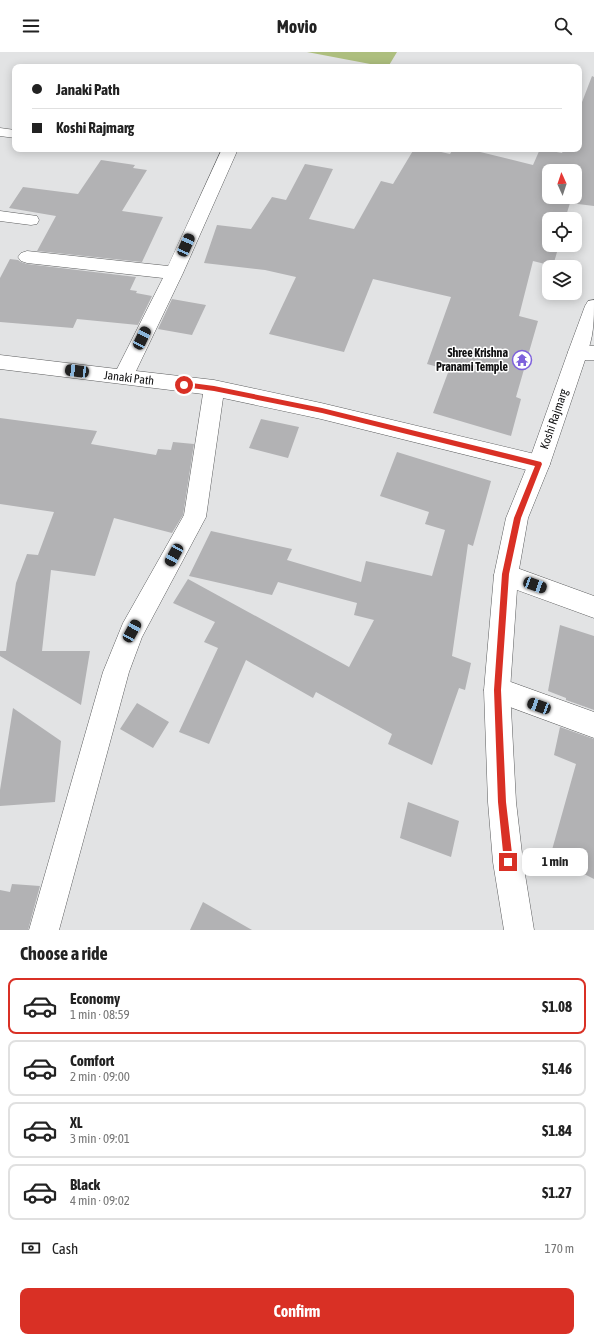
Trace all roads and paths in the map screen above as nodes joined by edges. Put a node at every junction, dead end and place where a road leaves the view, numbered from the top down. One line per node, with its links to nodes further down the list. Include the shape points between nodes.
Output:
1 (0, 132): 2 (street)
2 (12, 134)
3 (229, 152): 7 (street)
4 (0, 216): 5 (street)
5 (31, 220)
6 (27, 257): 7 (street)
7 (174, 273): 11 (street)
8 (594, 306): 9 (street, Koshi Rajmarg)
9 (586, 353): 13 (street, Koshi Rajmarg)
10 (0, 362): 11 (street, Janaki Path)
11 (123, 377): 12 (street, Janaki Path)
12 (214, 388): 13 (street, Janaki Path, via 322,411); 18 (street, via 195,517 132,631 116,672)
13 (539, 464): 14 (street, Koshi Rajmarg, via 517,518)
14 (506, 574): 15 (street); 16 (street, Koshi Rajmarg)
15 (594, 607)
16 (497, 690): 17 (street); 19 (street, Koshi Rajmarg, via 502,802)
17 (594, 725)
18 (44, 930)
19 (519, 930)

